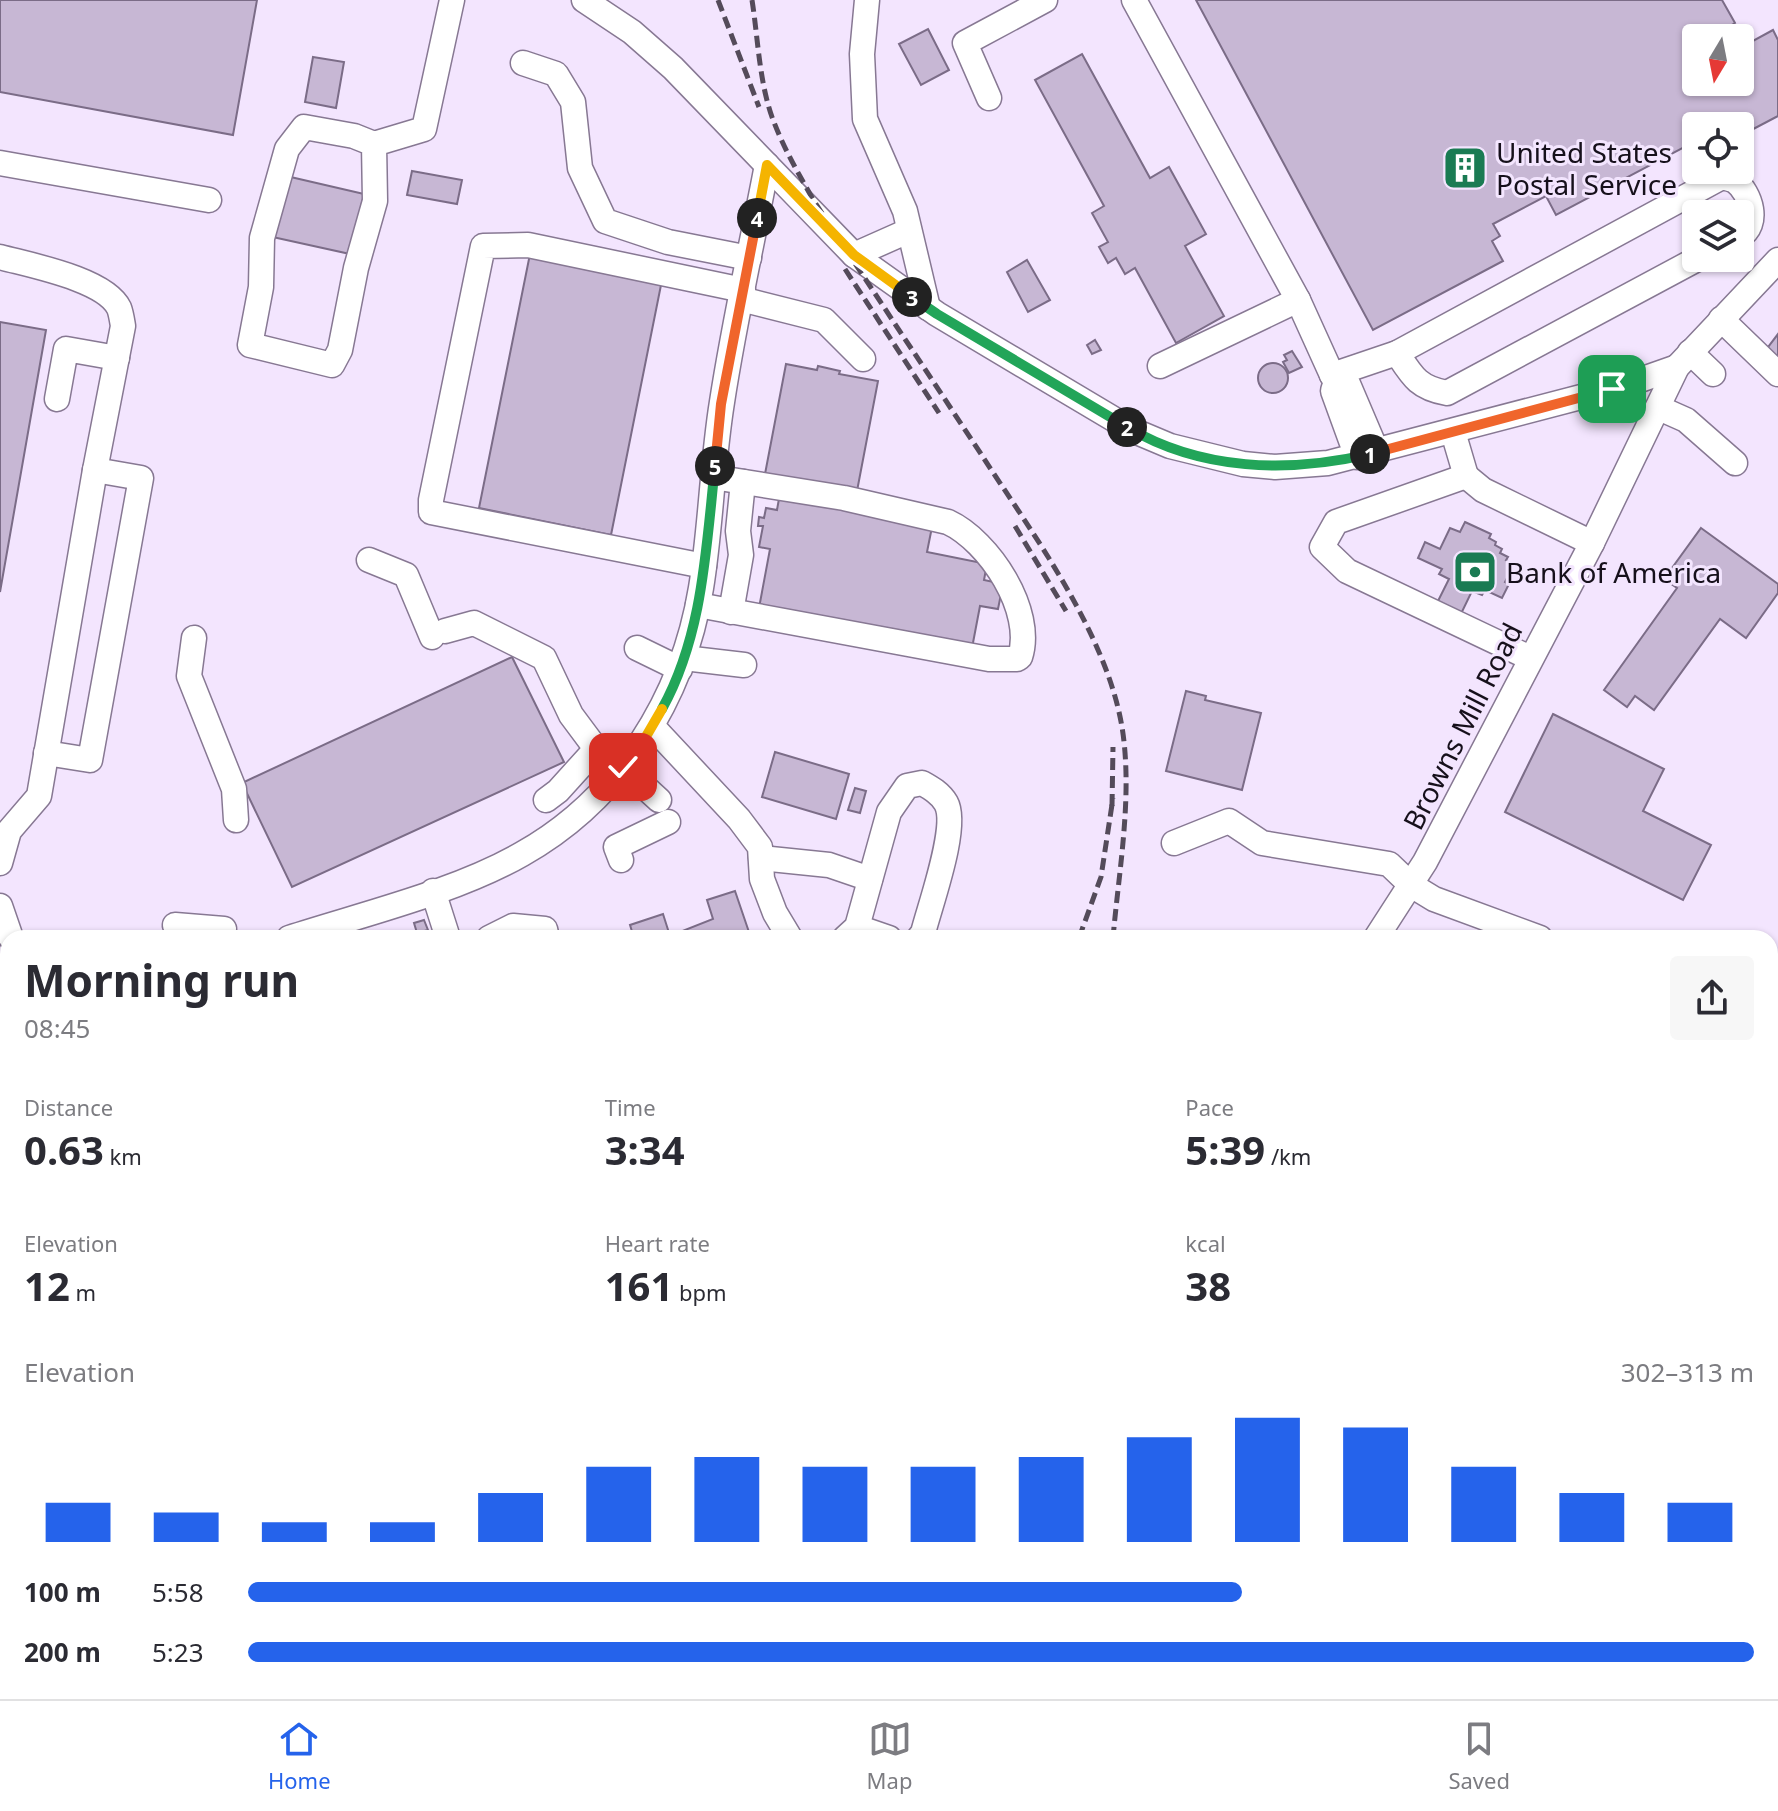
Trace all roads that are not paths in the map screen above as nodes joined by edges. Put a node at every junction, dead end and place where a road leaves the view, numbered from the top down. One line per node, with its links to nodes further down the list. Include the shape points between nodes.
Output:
1 (452, 0): 9 (street, via 424,129)
2 (584, 0): 6 (street)
3 (867, 0): 14 (street, via 862,54 865,119 905,211)
4 (1045, 0): 8 (street, via 965,43)
5 (1134, 0): 22 (street)
6 (606, 8): 11 (street)
7 (523, 63): 17 (street, via 556,74 573,102 580,168 605,221 668,242)
8 (989, 98)
9 (374, 144): 9 (street, via 375,201 332,365 250,345 261,287 262,238 287,149 304,127)
10 (0, 163): 12 (street)
11 (767, 165): 15 (street); 17 (street)
12 (209, 200)
13 (1748, 200): 25 (street, via 1736,182 1722,177)
14 (908, 231): 15 (street); 20 (street, via 901,260); 23 (street)
15 (854, 255): 20 (street)
16 (0, 257): 26 (street, via 105,293 118,307 123,326)
17 (749, 258): 21 (street)
18 (1778, 260): 24 (street, Browns Mill Road)
19 (1682, 267): 25 (street, via 1447,393 1428,390)
20 (888, 279): 23 (street)
21 (742, 294): 27 (street, via 824,320); 40 (street); 44 (street, via 697,292 528,245 483,246 431,500 431,512 644,546)
22 (1298, 300): 29 (street); 32 (street)
23 (928, 308): 36 (street, via 1132,430 1170,446 1275,467)
24 (1721, 319): 28 (street, Browns Mill Road); 31 (street)
25 (1397, 353): 32 (street)
26 (117, 358): 33 (street, via 66,349); 38 (street)
27 (863, 359)
28 (1683, 360): 30 (street); 34 (street, Browns Mill Road); 35 (street, via 1623,386)
29 (1160, 366)
30 (1713, 374)
31 (1778, 374)
32 (1334, 378): 36 (street, via 1333,391)
33 (57, 399)
34 (1659, 408): 37 (street, via 1686,420); 42 (street, Browns Mill Road)
35 (1453, 432): 36 (street); 39 (street)
36 (1367, 454)
37 (1735, 463)
38 (95, 470): 54 (street); 54 (street, via 141,478 90,760)
39 (1466, 476): 42 (street, via 1483,490); 49 (street, via 1336,522 1322,547 1347,571)
40 (713, 477): 41 (street); 44 (street)
41 (743, 482): 46 (street, via 741,555); 46 (street, via 959,527 1006,578 1024,644 1020,657 1012,661 989,659)
42 (1592, 543): 49 (street, Browns Mill Road)
43 (369, 560): 53 (street, via 406,575 439,634 474,623 544,658 571,715)
44 (704, 566): 45 (street)
45 (698, 605): 46 (street); 50 (street)
46 (731, 612)
47 (194, 638): 58 (street, via 189,676 205,735 234,789)
48 (637, 648): 50 (street)
49 (1530, 658): 64 (street, Browns Mill Road)
50 (682, 664): 51 (street); 52 (street)
51 (744, 665)
52 (652, 726): 55 (street); 60 (street, via 739,819 760,847)
53 (596, 749): 55 (street); 56 (street)
54 (46, 753): 57 (street, via 39,796)
55 (621, 770): 61 (street, via 663,811 616,847); 65 (street, via 573,820 522,854)
56 (546, 800)
57 (8, 819): 62 (street)
58 (236, 820)
59 (1174, 843): 64 (street, via 1229,821 1262,843 1389,864)
60 (761, 858): 63 (street, via 829,865); 74 (street, via 762,879)
61 (621, 860)
62 (0, 863)
63 (870, 879): 75 (street); 76 (street, via 889,812 900,793 922,783 937,792 947,804 950,828)
64 (1411, 885): 77 (street, Browns Mill Road); 78 (street, via 1434,899)
65 (433, 891): 70 (street); 71 (street)
66 (0, 906): 69 (street)
67 (175, 925): 68 (street)
68 (224, 929)
69 (8, 930)
70 (314, 930)
71 (445, 930)
72 (505, 930): 73 (street)
73 (545, 930)
74 (785, 930)
75 (852, 930)
76 (924, 930)
77 (1381, 930)
78 (1518, 930)

